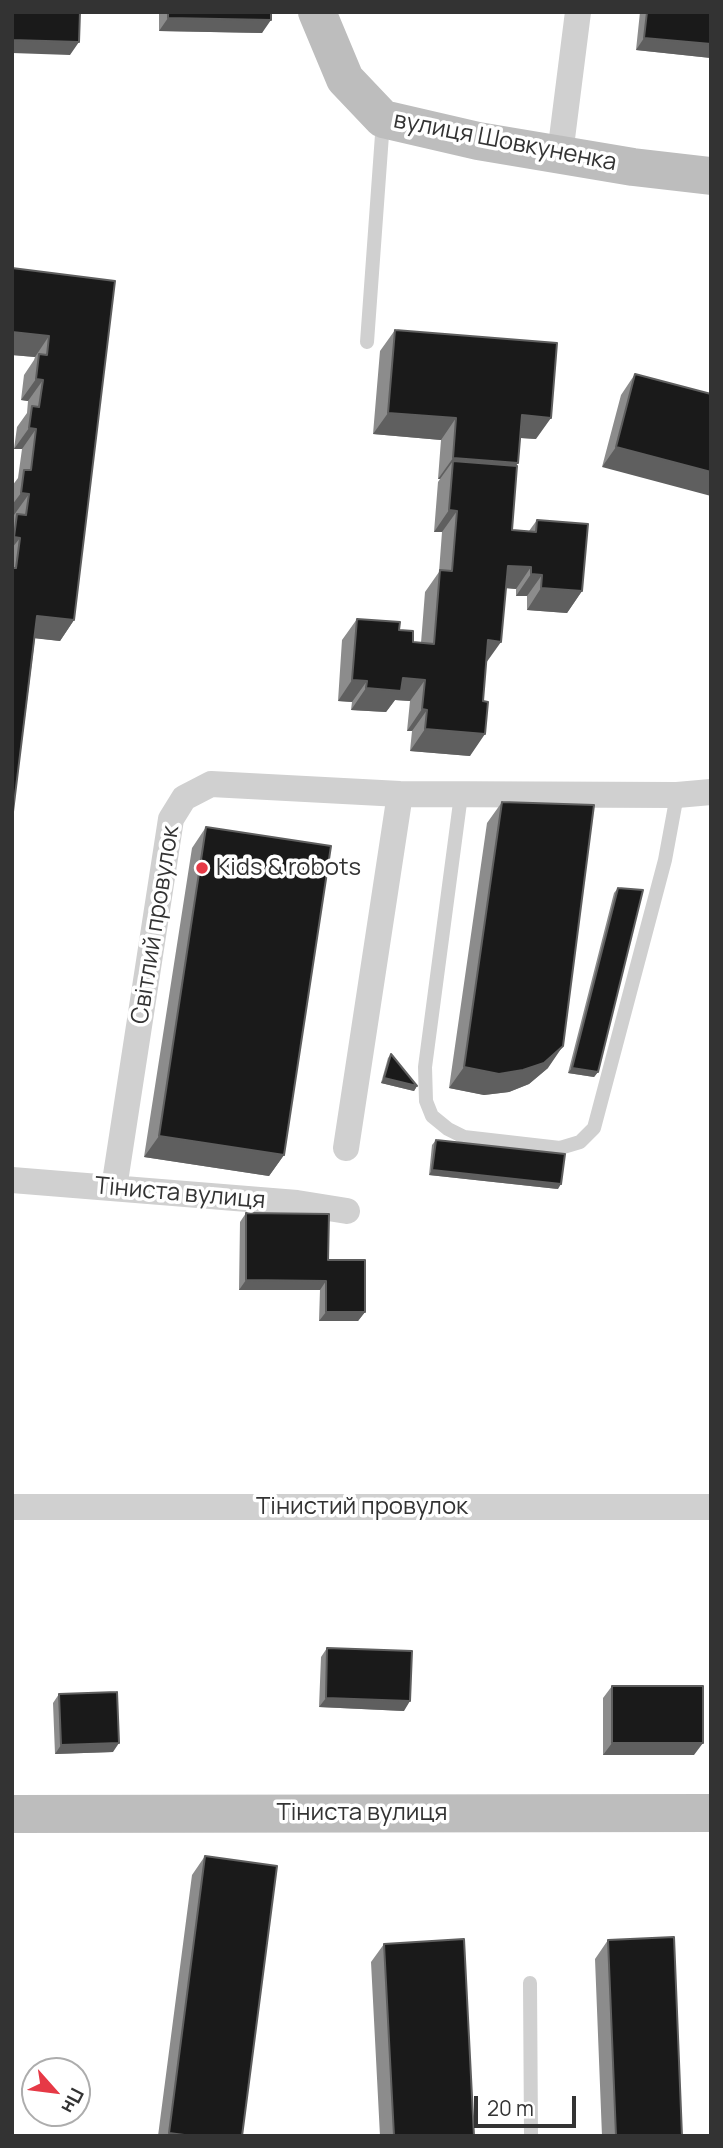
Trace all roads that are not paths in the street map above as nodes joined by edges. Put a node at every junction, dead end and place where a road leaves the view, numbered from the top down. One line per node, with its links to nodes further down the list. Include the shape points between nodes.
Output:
1 (317, 12): 3 (street, вулиця Шовкуненка, via 345,79)
2 (578, 12): 4 (street)
3 (383, 119): 4 (street, вулиця Шовкуненка); 6 (lane)
4 (560, 154): 5 (street, вулиця Шовкуненка)
5 (711, 176)
6 (367, 342)
7 (711, 792): 10 (street, Світлий провулок)
8 (400, 794): 9 (street, Світлий провулок); 11 (street); 13 (street, Світлий провулок, via 211,784 184,798 171,819)
9 (461, 795): 10 (street, Світлий провулок); 10 (lane, via 425,1067 426,1101 432,1116 464,1137 560,1148 580,1142 594,1128 666,860)
10 (677, 795)
11 (346, 1148)
12 (12, 1180): 13 (street, Тіниста вулиця)
13 (114, 1188): 14 (street, Тіниста вулиця)
14 (347, 1211)
15 (12, 1507): 16 (street, Тінистий провулок)
16 (711, 1507)
17 (711, 1812): 18 (street, Тіниста вулиця)
18 (12, 1814)
19 (530, 1983): 20 (lane)
20 (531, 2136)

